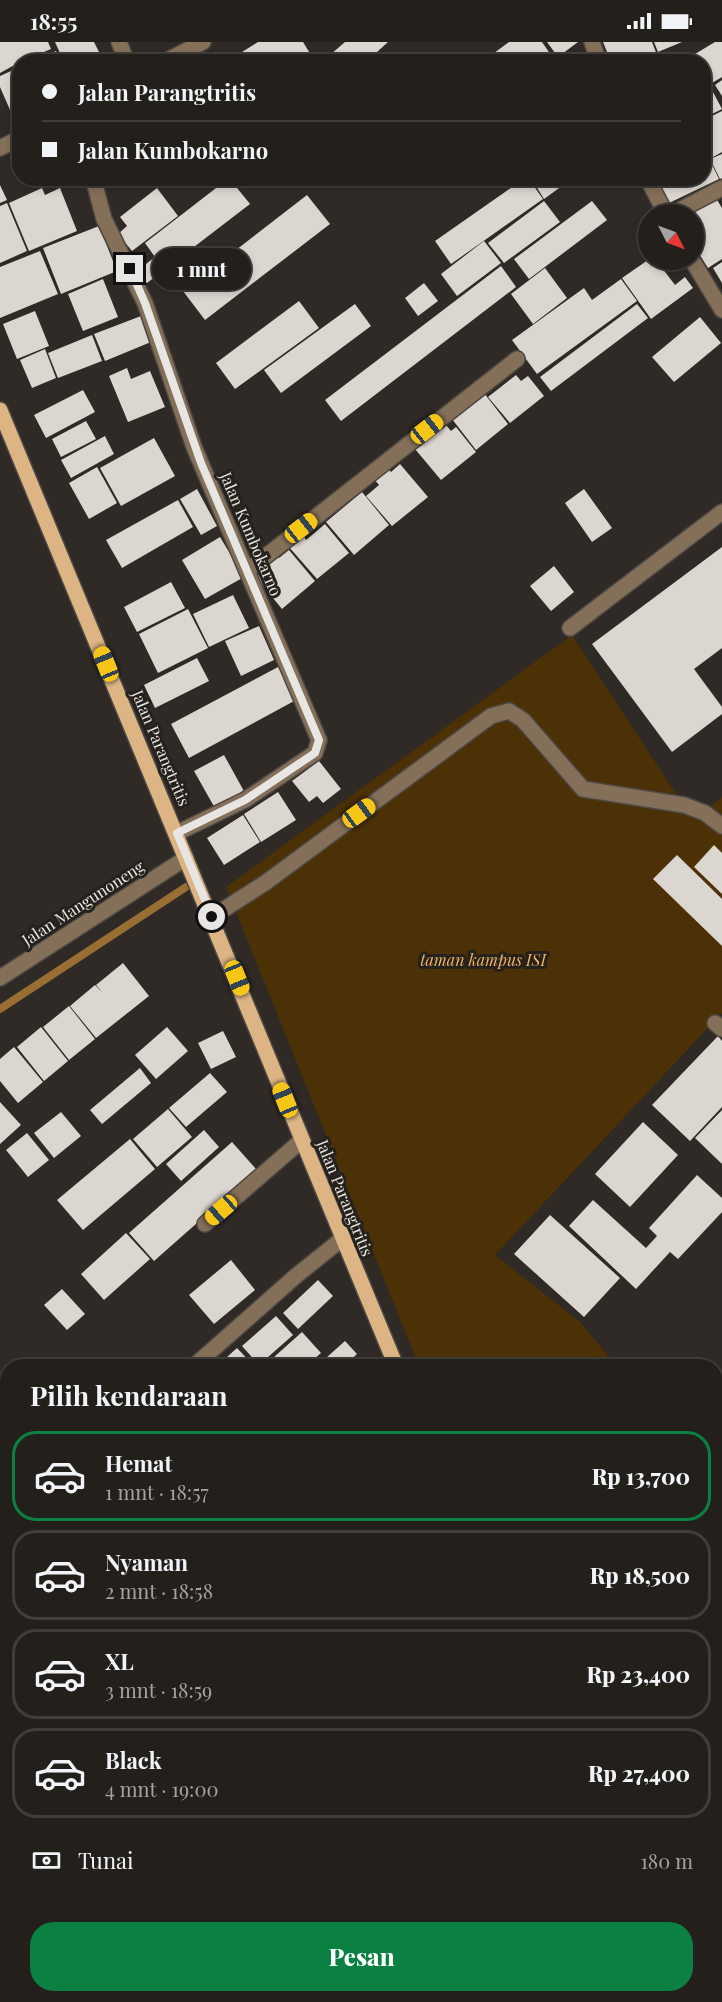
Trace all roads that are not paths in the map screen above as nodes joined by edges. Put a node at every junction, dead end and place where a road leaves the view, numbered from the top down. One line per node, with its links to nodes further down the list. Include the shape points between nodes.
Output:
1 (203, 42): 2 (street)
2 (180, 54)
3 (95, 186): 13 (street, Jalan Kumbokarno, via 104,219 145,303 195,447)
4 (651, 186): 6 (street)
5 (722, 188): 7 (street)
6 (661, 204)
7 (691, 204)
8 (698, 270): 9 (street)
9 (722, 310)
10 (517, 359): 13 (street)
11 (0, 410): 16 (main road, Jalan Parangtritis)
12 (722, 512): 14 (street)
13 (247, 571): 16 (street, Jalan Kumbokarno, via 317,730 318,747 315,753 245,800)
14 (570, 628)
15 (722, 826): 18 (street, via 705,813 684,805 583,789 523,720 509,711 491,716 265,883)
16 (177, 833): 17 (main road, Jalan Parangtritis)
17 (186, 858): 18 (main road, Jalan Parangtritis); 19 (street, Jalan Mangunoneng)
18 (212, 917): 20 (main road, Jalan Parangtritis)
19 (0, 978)
20 (302, 1140): 21 (street); 22 (main road, Jalan Parangtritis)
21 (205, 1224)
22 (342, 1239): 23 (street); 24 (main road, Jalan Parangtritis)
23 (202, 1359)
24 (393, 1359)

